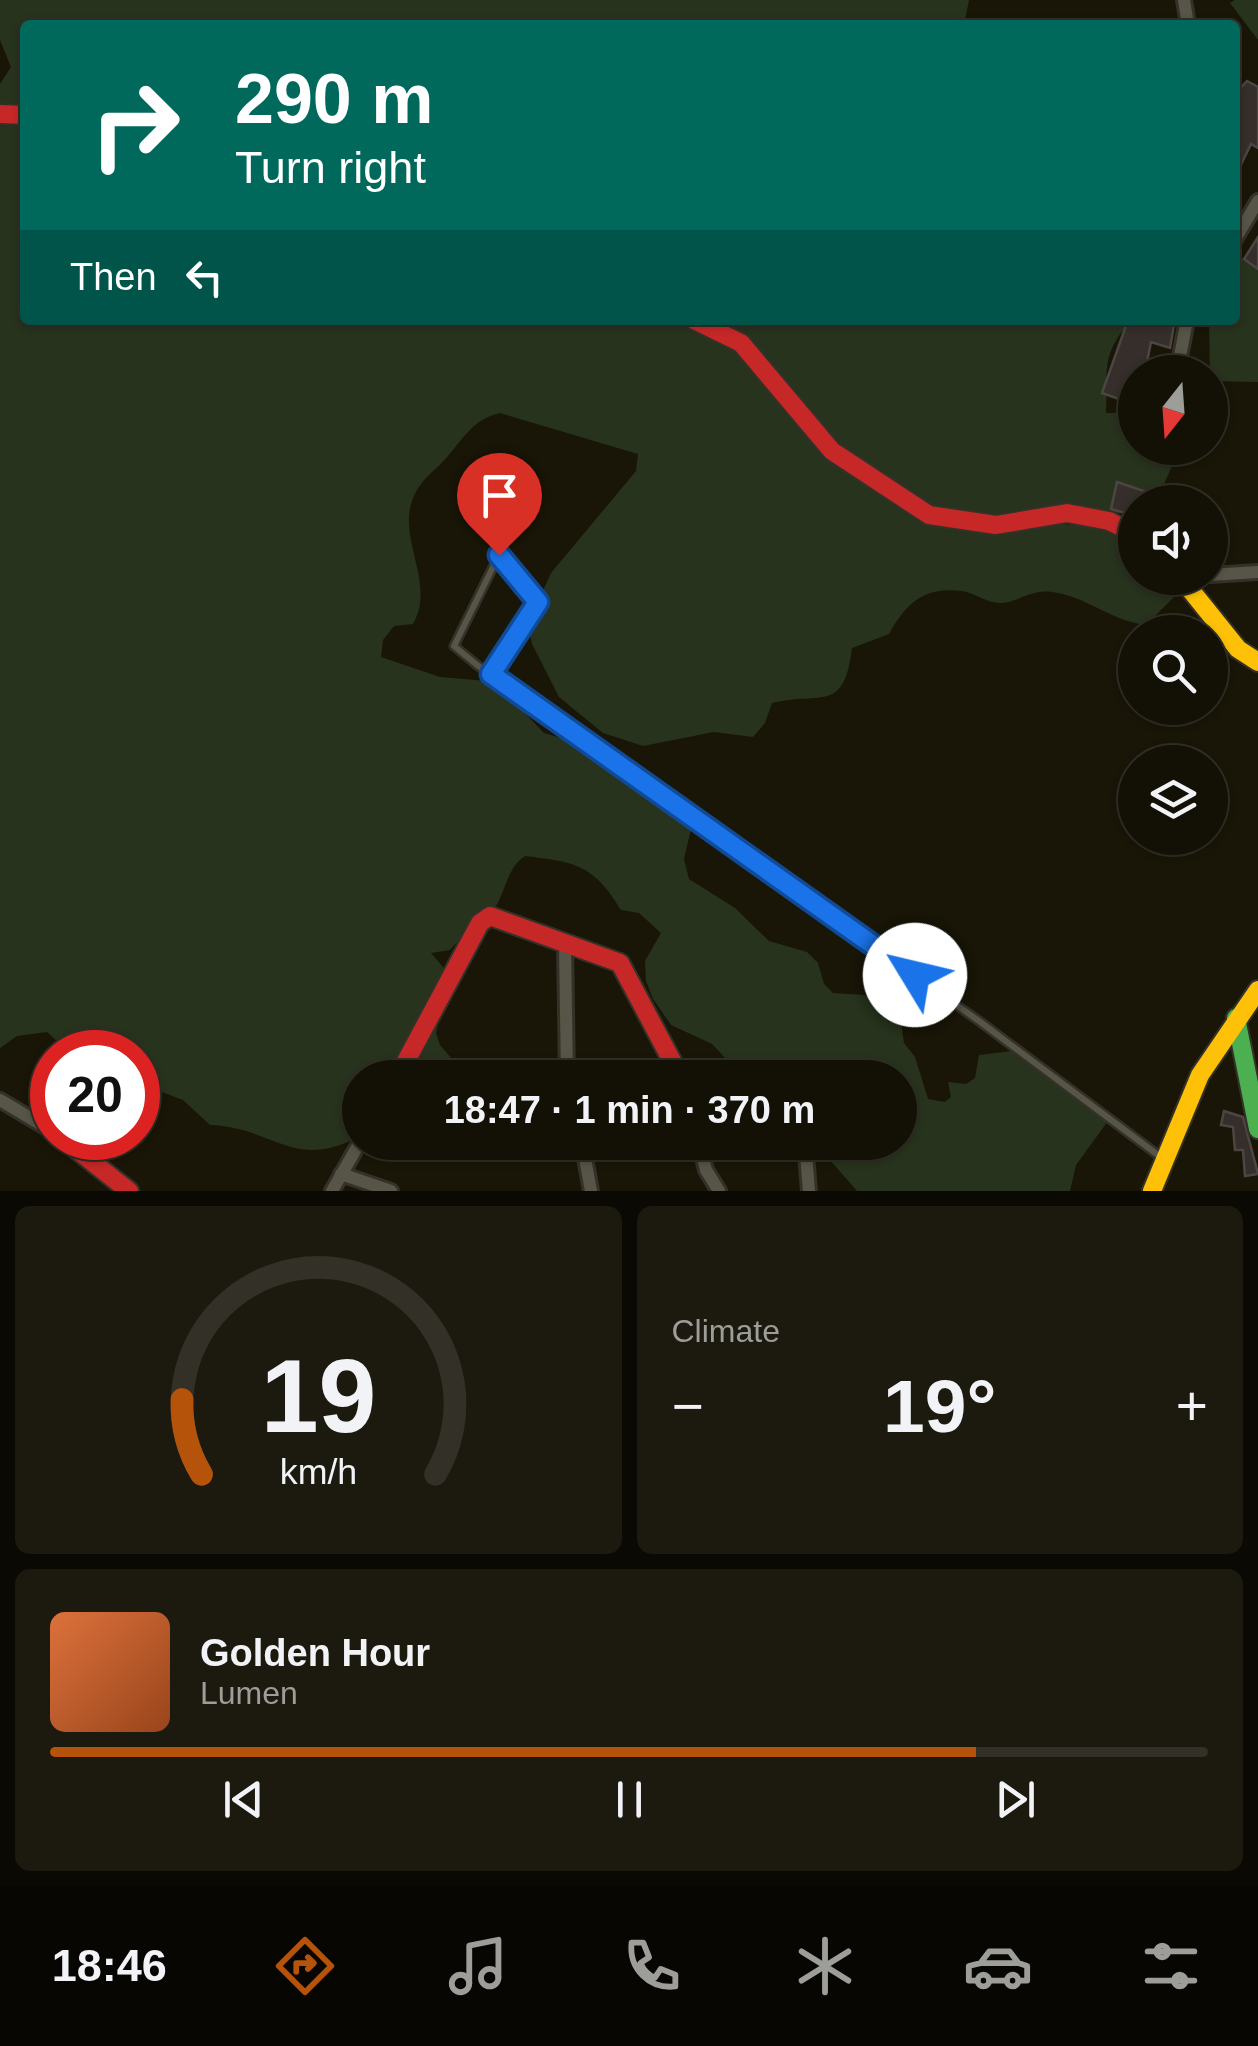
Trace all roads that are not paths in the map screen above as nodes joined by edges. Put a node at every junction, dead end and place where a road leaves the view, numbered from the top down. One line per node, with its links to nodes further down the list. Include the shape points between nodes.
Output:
1 (1258, 201): 2 (street)
2 (1240, 232)
3 (704, 325): 6 (street, via 741,343 832,451 929,515 996,524 1067,513)
4 (1187, 325): 5 (street)
5 (1181, 355)
6 (1118, 526)
7 (1258, 572): 8 (street)
8 (1228, 573)
9 (1194, 595): 10 (street)
10 (1258, 662)
11 (491, 674): 11 (lane, via 454,646 499,555 538,602); 22 (lane)
12 (565, 944): 15 (street, via 500,918 480,923); 16 (street); 17 (street, via 626,971)
13 (1258, 990): 14 (street)
14 (1236, 1018): 18 (street); 22 (street, via 1200,1075)
15 (406, 1060)
16 (566, 1060)
17 (673, 1060)
18 (1255, 1088): 21 (street)
19 (0, 1100): 20 (street)
20 (30, 1118)
21 (1258, 1130)
22 (1163, 1159): 35 (street)
23 (90, 1160): 29 (street)
24 (349, 1160): 28 (street)
25 (585, 1160): 32 (street)
26 (704, 1160): 33 (street)
27 (806, 1160): 34 (street)
28 (341, 1174): 30 (street); 31 (street)
29 (129, 1191)
30 (332, 1191)
31 (391, 1191)
32 (591, 1191)
33 (719, 1191)
34 (809, 1191)
35 (1152, 1191)

